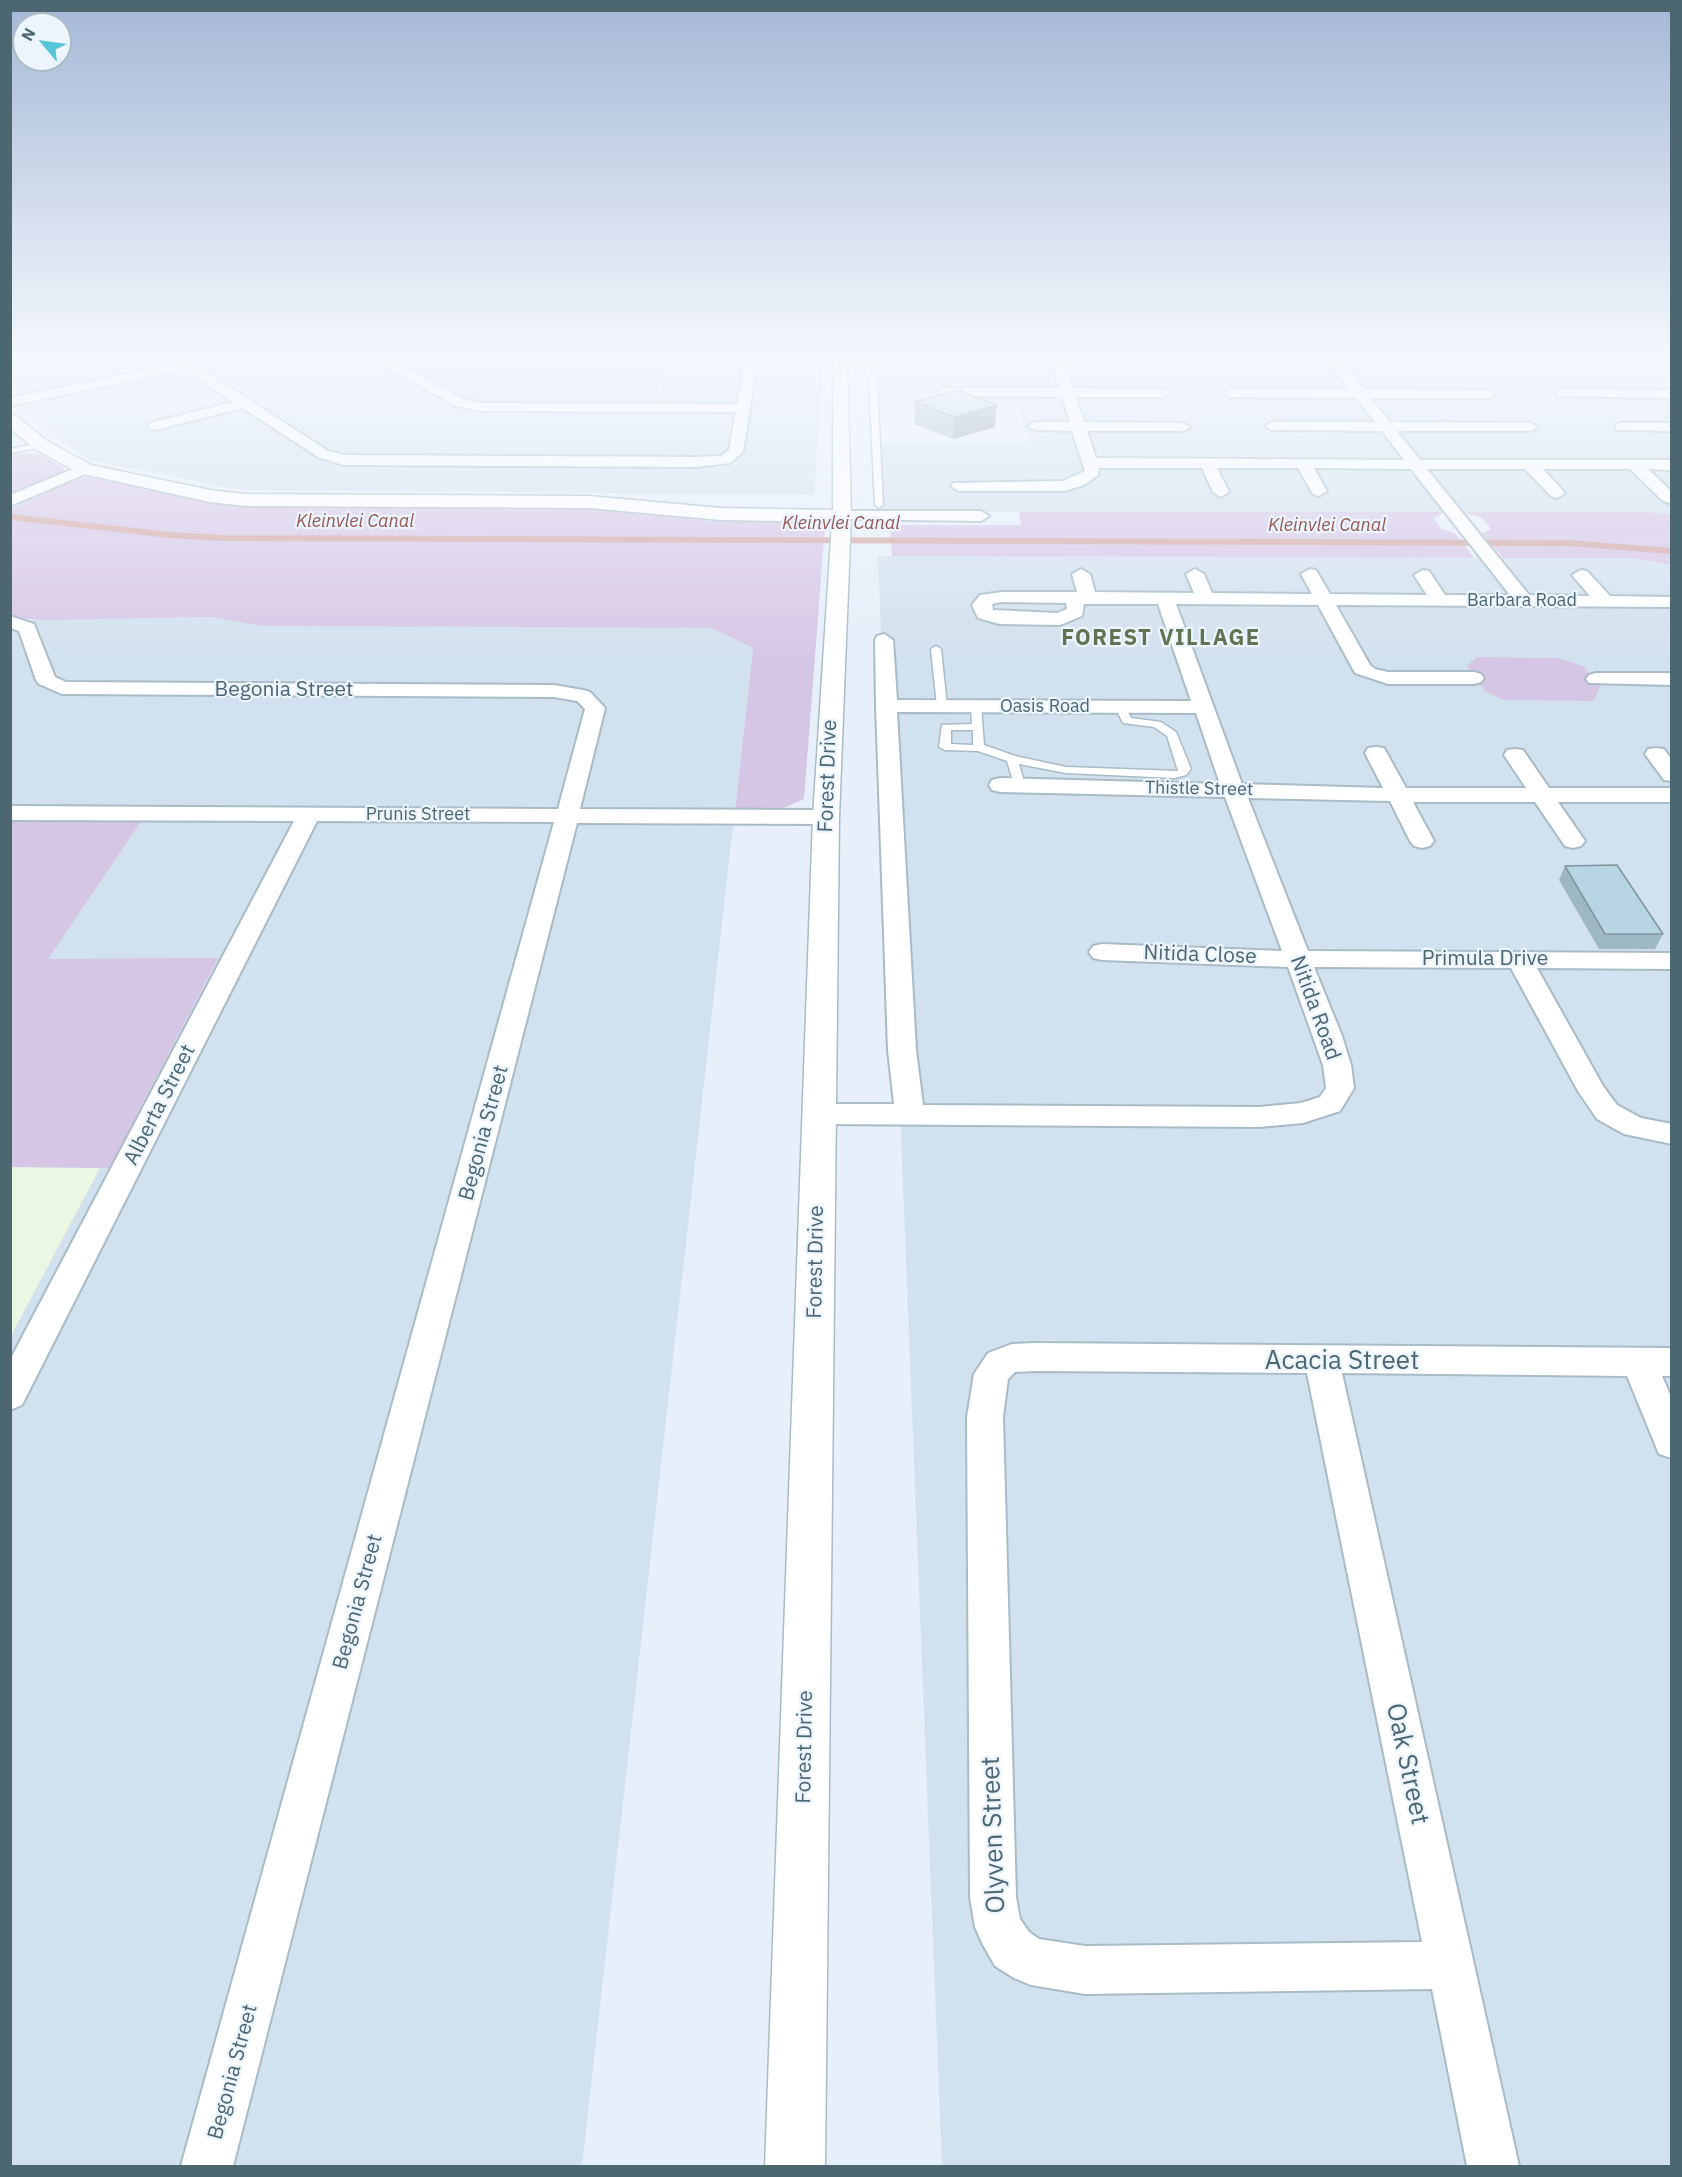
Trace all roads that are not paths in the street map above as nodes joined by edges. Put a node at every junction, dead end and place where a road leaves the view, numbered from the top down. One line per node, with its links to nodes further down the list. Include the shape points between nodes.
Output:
1 (65, 459): 15 (street)
2 (338, 459): 3 (street, via 363,462)
3 (725, 459)
4 (841, 459): 24 (street, Forest Drive)
5 (877, 459): 22 (lane)
6 (1089, 459): 8 (street)
7 (1411, 459): 11 (street)
8 (1091, 463): 9 (street); 16 (street, via 1091,475 1068,485)
9 (1207, 463): 10 (street); 17 (street)
10 (1303, 464): 11 (street); 18 (street)
11 (1415, 464): 12 (street); 34 (street)
12 (1529, 464): 13 (street); 19 (street)
13 (1633, 464): 14 (street); 20 (street)
14 (1671, 465)
15 (85, 469): 21 (street); 24 (street, via 245,500 589,502 721,514)
16 (959, 486)
17 (1221, 492)
18 (1319, 492)
19 (1557, 493)
20 (1669, 498)
21 (10, 501)
22 (879, 505)
23 (981, 516): 24 (street)
24 (841, 533): 62 (street, Forest Drive)
25 (1081, 574): 30 (street, Barbara Road, via 1081,599)
26 (1196, 574): 31 (street)
27 (1310, 574): 32 (street)
28 (1423, 575): 33 (street, Barbara Road)
29 (1581, 575): 35 (street, Barbara Road)
30 (1165, 599): 31 (street, Barbara Road); 46 (street, Nitida Road)
31 (1205, 599): 32 (street, Barbara Road)
32 (1324, 600): 33 (street, Barbara Road); 40 (street, via 1362,669 1368,673 1388,678)
33 (1440, 601): 34 (street, Barbara Road)
34 (1524, 601): 35 (street, Barbara Road)
35 (1605, 601): 36 (street, Barbara Road)
36 (1671, 602)
37 (10, 621): 61 (street, Begonia Street, via 27,628 46,680 62,688 554,691 583,696 596,712)
38 (884, 640): 43 (street)
39 (936, 649): 44 (lane)
40 (1474, 678)
41 (1596, 679): 42 (street)
42 (1671, 679)
43 (886, 706): 44 (street, Oasis Road); 70 (street, via 902,1050)
44 (942, 706): 47 (street, Oasis Road)
45 (1120, 707): 46 (street, Oasis Road); 47 (street, Oasis Road); 52 (lane, via 1127,721 1157,724 1172,734 1185,769 1182,772 1176,775 1066,770)
46 (1205, 707): 55 (street, Nitida Road)
47 (977, 716): 48 (lane); 48 (lane, via 946,727 943,743 952,749)
48 (978, 747): 52 (lane)
49 (1376, 753): 56 (street)
50 (1656, 754): 53 (street)
51 (1515, 755): 57 (street)
52 (1012, 759): 54 (lane)
53 (1671, 775)
54 (1009, 785): 55 (street, Thistle Street)
55 (1233, 789): 56 (street, Thistle Street); 66 (street, Nitida Road)
56 (1399, 795): 57 (street, Thistle Street); 63 (street)
57 (1542, 795): 58 (street, Thistle Street); 64 (street)
58 (1671, 795)
59 (10, 813): 60 (street, Prunis Street)
60 (309, 815): 61 (street, Prunis Street); 75 (street, Alberta Street)
61 (568, 816): 62 (street, Prunis Street); 78 (street, Begonia Street)
62 (826, 817): 69 (street, Forest Drive)
63 (1422, 841)
64 (1573, 841)
65 (1102, 952): 66 (street, Nitida Close)
66 (1298, 959): 67 (street, Primula Drive); 70 (street, Nitida Road, via 1337,1065 1340,1088 1330,1104 1303,1113 1259,1117)
67 (1519, 959): 68 (street, Primula Drive); 71 (street, via 1606,1112 1634,1127)
68 (1671, 961)
69 (820, 1114): 70 (street, Nitida Road); 79 (street, Forest Drive)
70 (910, 1114)
71 (1671, 1134)
72 (1012, 1358): 73 (street, Acacia Street); 77 (street, Olyven Street, via 1000,1363 991,1374 985,1417 993,1897 998,1927 1012,1948 1031,1961 1085,1970)
73 (1322, 1360): 74 (street, Acacia Street); 77 (street, Oak Street)
74 (1655, 1362): 76 (street)
75 (10, 1395)
76 (1671, 1443)
77 (1450, 1965): 80 (street, Oak Street)
78 (207, 2166)
79 (795, 2166)
80 (1493, 2166)

